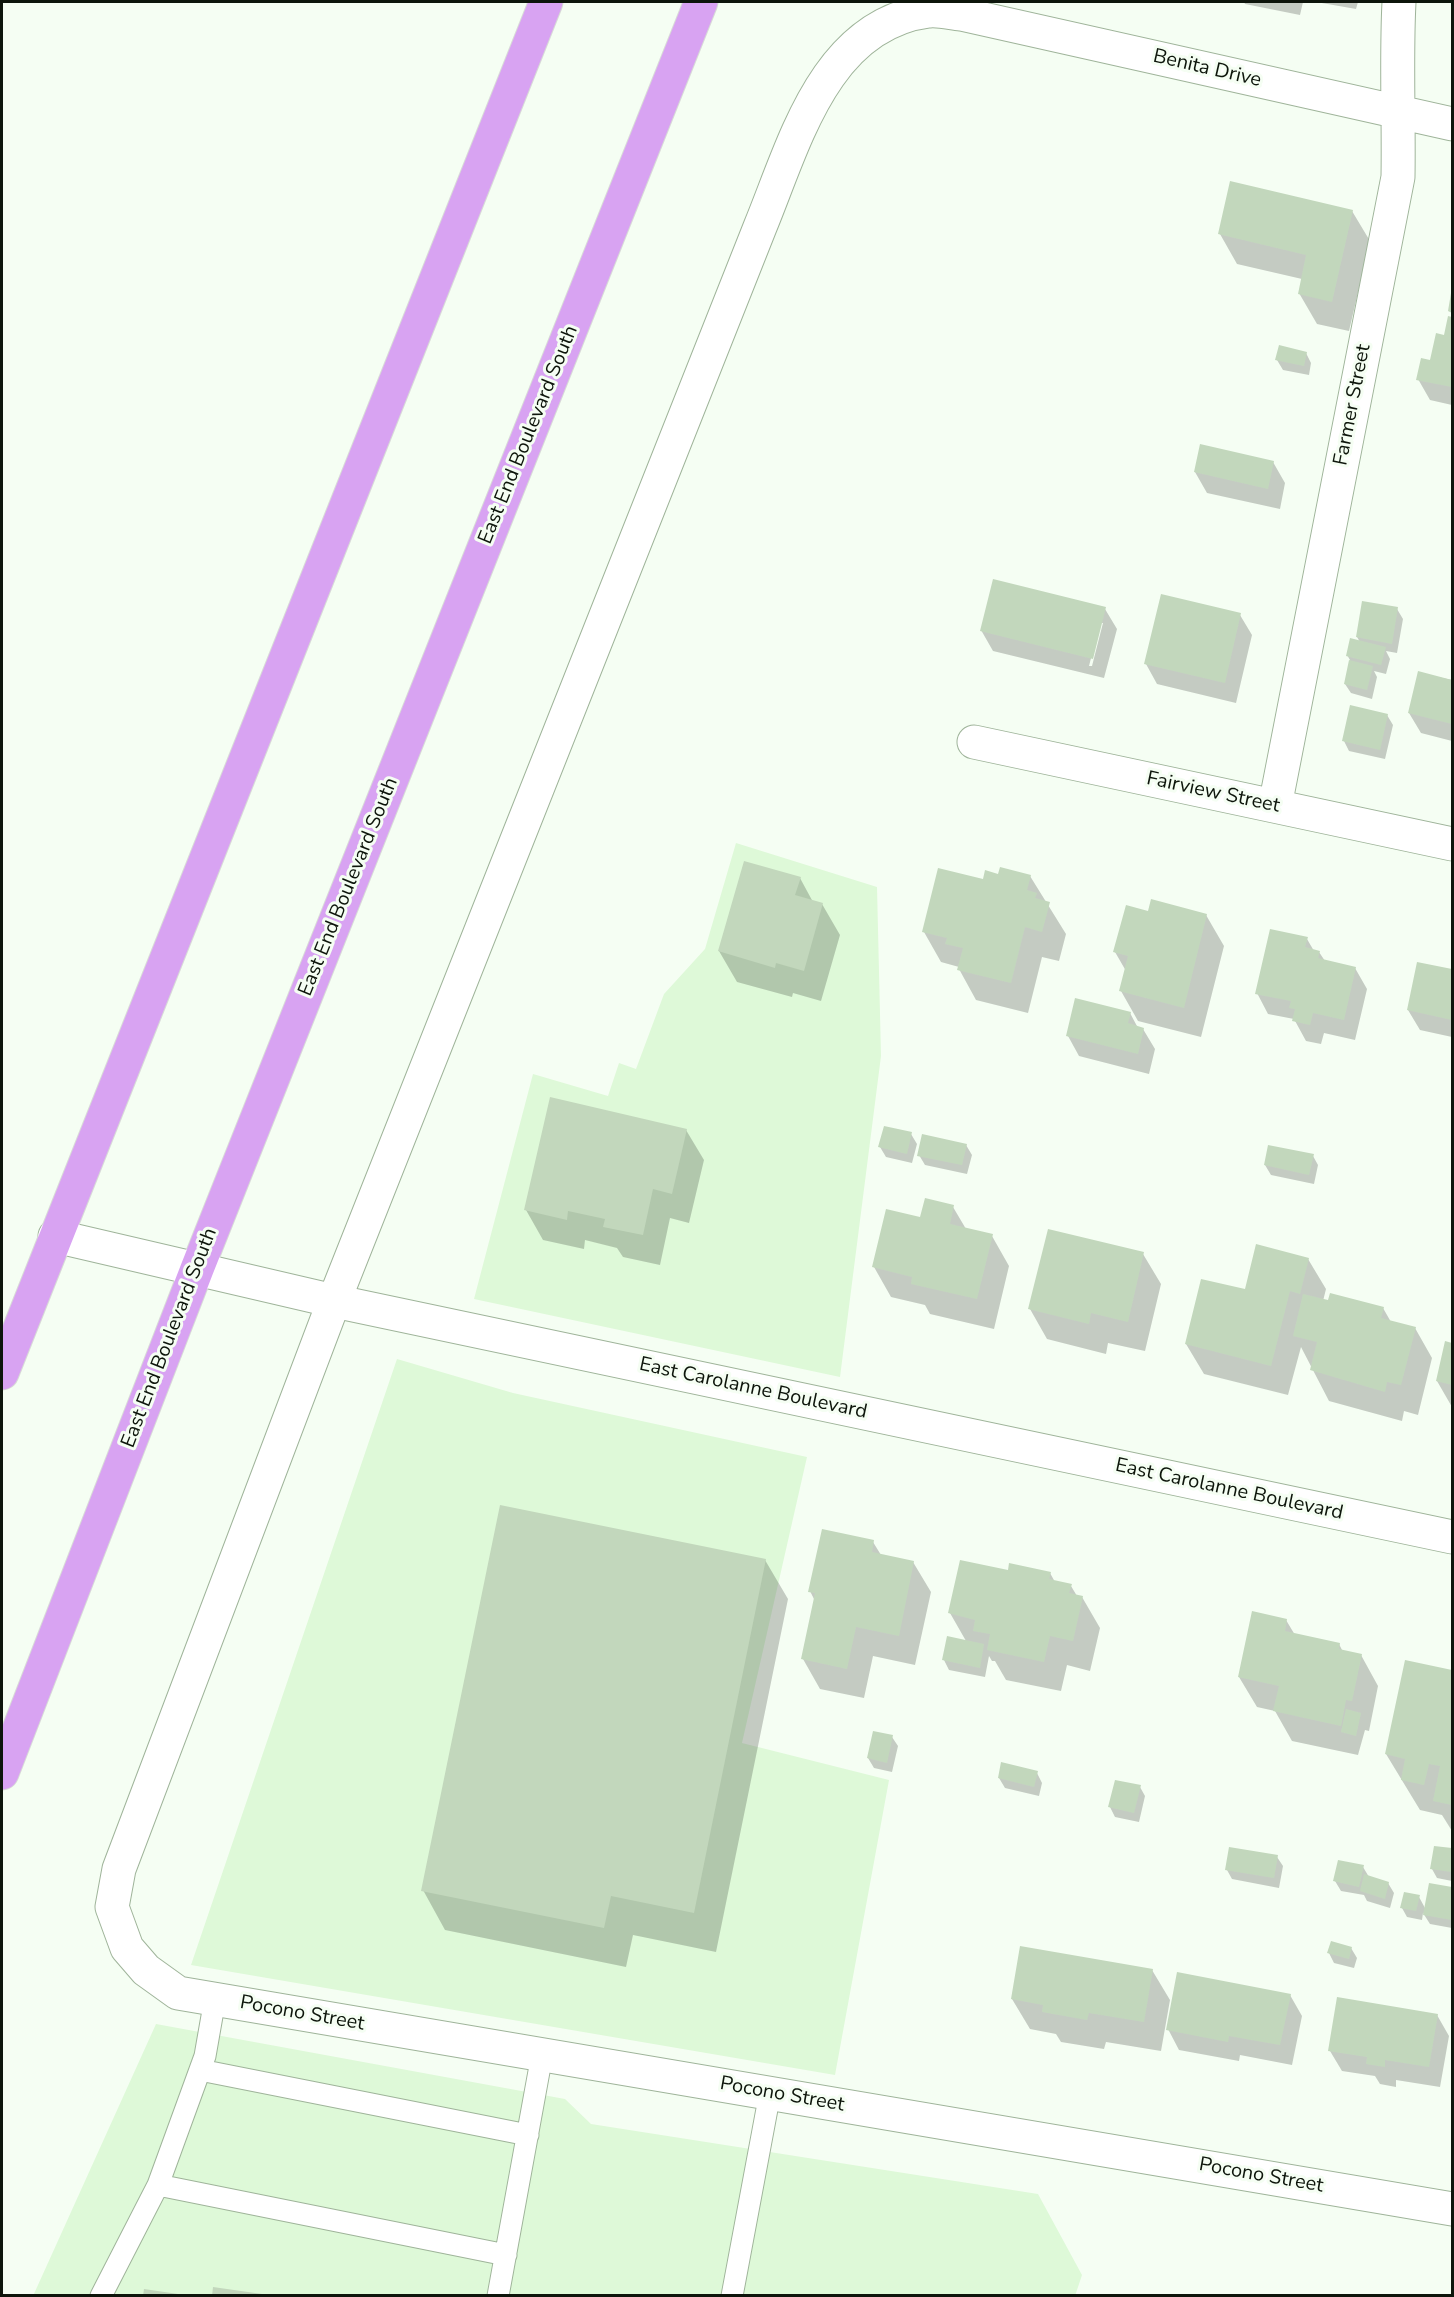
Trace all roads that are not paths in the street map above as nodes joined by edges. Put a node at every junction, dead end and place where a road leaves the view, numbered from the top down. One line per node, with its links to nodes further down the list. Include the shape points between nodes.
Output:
1 (546, 2): 9 (highway)
2 (701, 2): 10 (highway, East End Boulevard South)
3 (1399, 2): 4 (street, Farmer Street)
4 (1399, 112): 5 (street, Benita Drive); 7 (street, Farmer Street, via 1398,177); 11 (street, Benita Drive, via 961,14 930,11 901,18 847,52 830,73 804,120)
5 (1452, 124)
6 (974, 742): 7 (street, Fairview Street)
7 (1275, 806): 8 (street, Fairview Street)
8 (1452, 844)
9 (55, 1236): 10 (street, East Carolanne Boulevard); 12 (highway)
10 (197, 1269): 11 (street, East Carolanne Boulevard); 14 (highway, East End Boulevard South)
11 (334, 1301): 13 (street, East Carolanne Boulevard); 15 (street, Pocono Street, via 119,1869 112,1906 127,1948 146,1971 178,1993)
12 (2, 1373)
13 (1452, 1537)
14 (2, 1773)
15 (215, 1999): 16 (street, Pocono Street); 17 (lane)
16 (542, 2055): 18 (street, Pocono Street); 19 (lane)
17 (200, 2070): 19 (lane); 20 (lane)
18 (770, 2093): 21 (street, Pocono Street); 25 (lane)
19 (528, 2134): 22 (lane)
20 (158, 2185): 22 (lane); 23 (lane)
21 (1452, 2209)
22 (506, 2254): 24 (lane)
23 (100, 2295)
24 (498, 2295)
25 (732, 2295)

